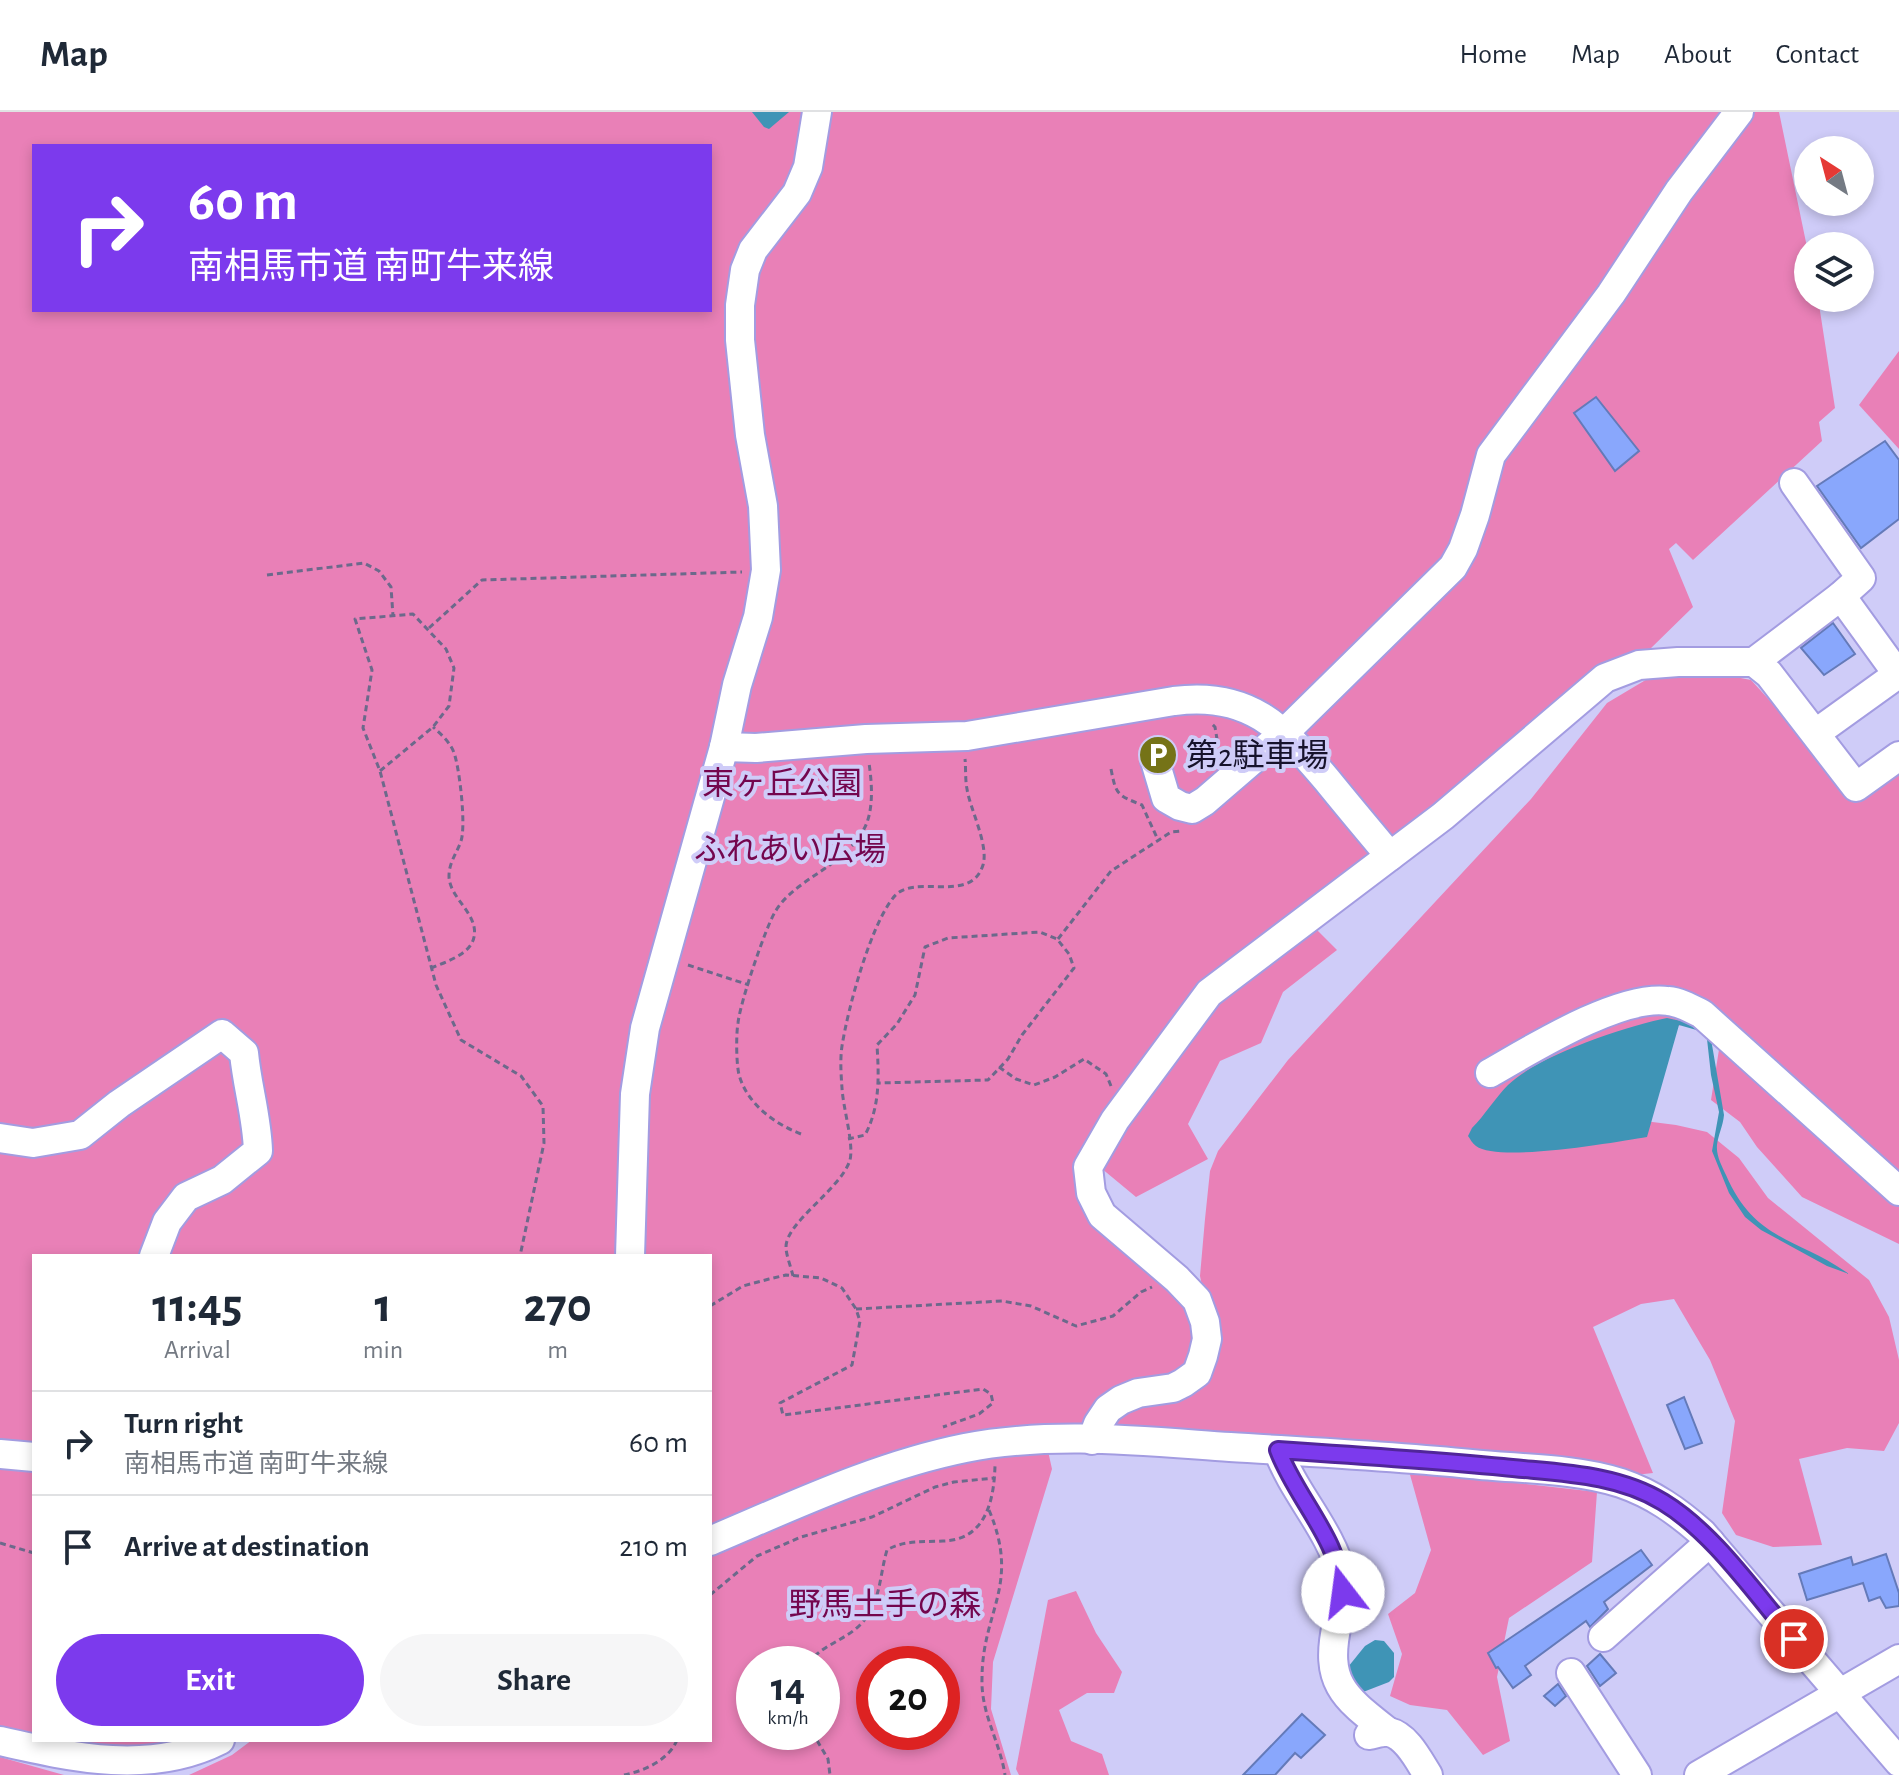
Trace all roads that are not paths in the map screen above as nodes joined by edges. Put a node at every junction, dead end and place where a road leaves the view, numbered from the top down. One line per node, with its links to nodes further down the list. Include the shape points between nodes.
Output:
1 (817, 112): 9 (street, via 808,167 797,193 753,250 745,270 740,305 744,384 763,506 766,570)
2 (1739, 112): 7 (street, via 1491,455 1475,515 1453,567)
3 (1794, 483): 4 (street, via 1861,578)
4 (1841, 596): 5 (street); 6 (street)
5 (1754, 662): 8 (street); 12 (street, via 1639,665 1605,678)
6 (1898, 675): 8 (street)
7 (1285, 732): 9 (street, via 1239,705 1198,698 967,736); 11 (street, via 1192,809 1166,798); 12 (street)
8 (1816, 733): 10 (street, via 1856,787)
9 (724, 747): 17 (street, via 645,1028 635,1094)
10 (1899, 756)
11 (1155, 761)
12 (1390, 856): 18 (street, via 1209,993 1118,1115 1088,1167 1091,1193 1102,1215 1197,1300 1207,1339 1197,1373 1173,1388 1121,1400 1108,1409)
13 (1490, 1073): 15 (street, via 1570,1028 1624,1006 1666,1000 1702,1014)
14 (0, 1138): 16 (street, via 33,1143 80,1135 222,1034 244,1053 258,1151 222,1180 186,1197 167,1222)
15 (1899, 1191)
16 (155, 1254)
17 (630, 1254)
18 (1092, 1440): 19 (street); 22 (street, via 993,1444 879,1470)
19 (1278, 1450): 23 (street, via 1438,1460 1618,1482 1663,1502); 32 (street, via 1342,1577 1334,1642 1336,1681 1378,1733 1407,1745)
20 (0, 1454): 21 (street)
21 (32, 1457)
22 (712, 1540)
23 (1710, 1542): 24 (street); 27 (street)
24 (1603, 1637)
25 (1899, 1659): 27 (street)
26 (1571, 1673): 33 (street)
27 (1840, 1692): 30 (street); 34 (street)
28 (0, 1741): 31 (street)
29 (217, 1742): 31 (street, via 168,1763)
30 (1899, 1762)
31 (132, 1770)
32 (1428, 1775)
33 (1637, 1775)
34 (1699, 1775)

